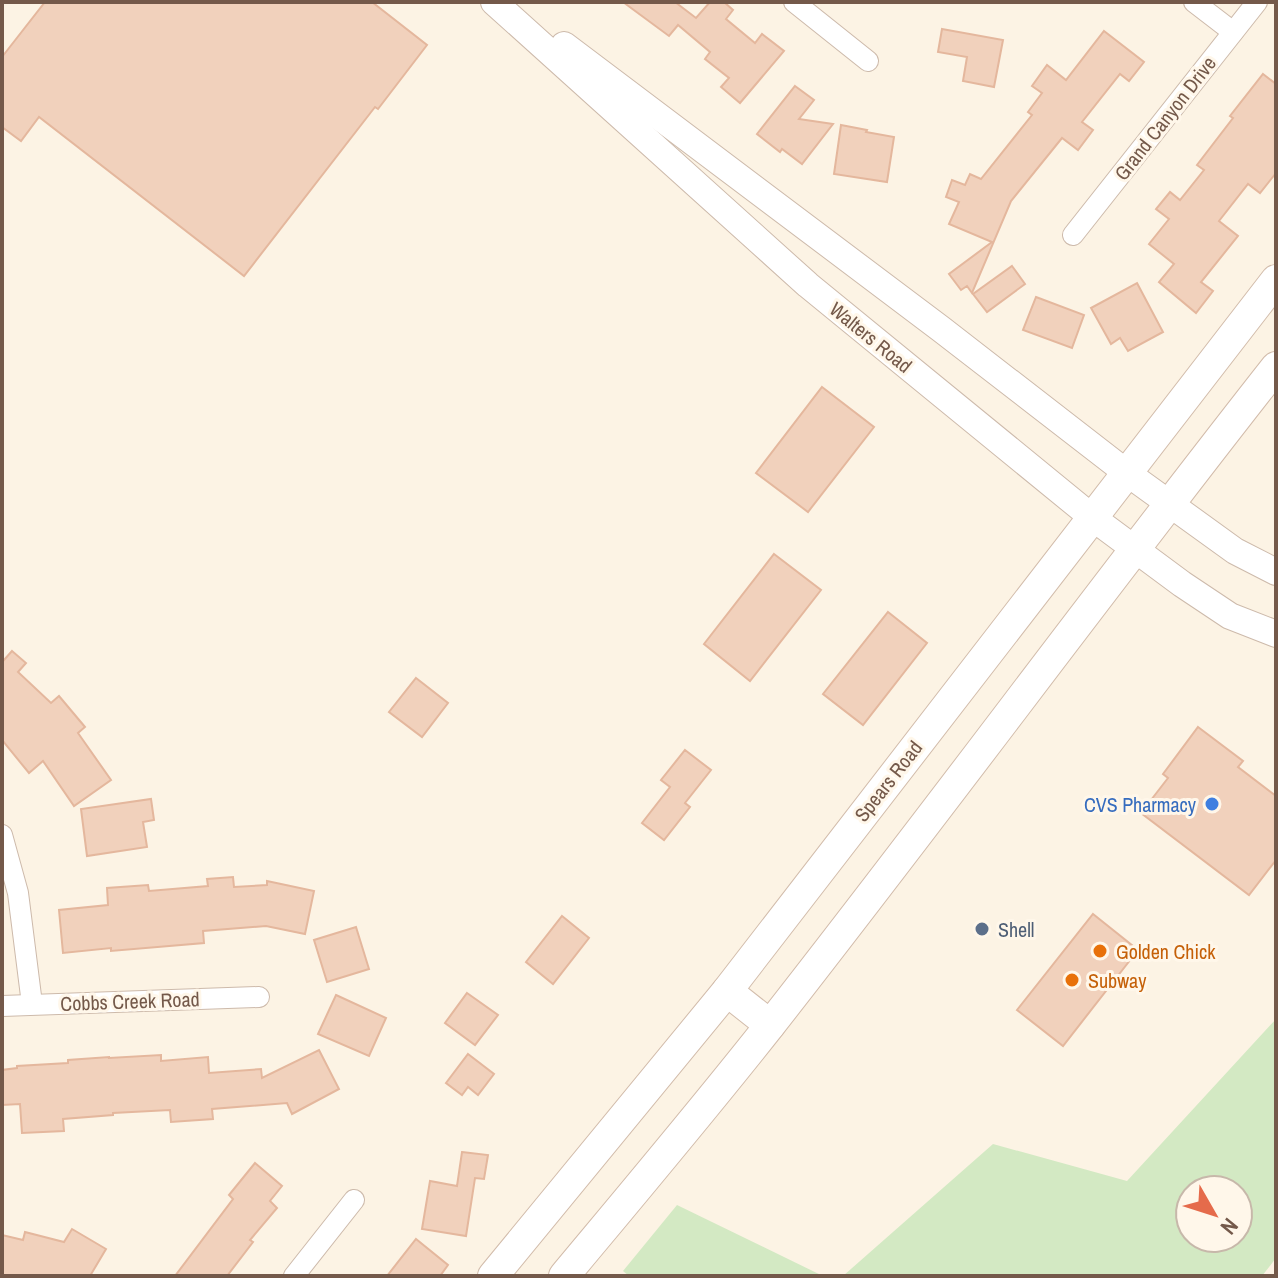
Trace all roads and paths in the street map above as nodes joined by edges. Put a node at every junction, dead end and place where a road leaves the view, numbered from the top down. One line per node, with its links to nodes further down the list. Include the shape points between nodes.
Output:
1 (494, 2): 13 (street, Walters Road, via 808,285)
2 (507, 2): 11 (street)
3 (794, 2): 7 (street)
4 (1194, 2): 6 (street)
5 (1257, 2): 6 (street, Grand Canyon Drive)
6 (1233, 32): 8 (street, Grand Canyon Drive)
7 (868, 61)
8 (1073, 235)
9 (1276, 280): 11 (main road, Spears Road)
10 (1276, 367): 12 (main road)
11 (1127, 473): 12 (street); 13 (main road, Spears Road)
12 (1169, 503): 14 (main road); 15 (street, via 1235,551)
13 (1093, 518): 14 (street, Walters Road); 18 (main road, Spears Road)
14 (1134, 549): 16 (street, Walters Road, via 1230,616); 22 (main road)
15 (1276, 572)
16 (1276, 634)
17 (2, 835): 20 (street, via 18,893)
18 (727, 991): 22 (main road); 25 (main road, Spears Road)
19 (259, 997): 20 (street, Cobbs Creek Road)
20 (32, 1004): 21 (street, Cobbs Creek Road)
21 (2, 1006)
22 (770, 1025): 26 (main road)
23 (354, 1200): 24 (street)
24 (294, 1276)
25 (493, 1276)
26 (564, 1276)

